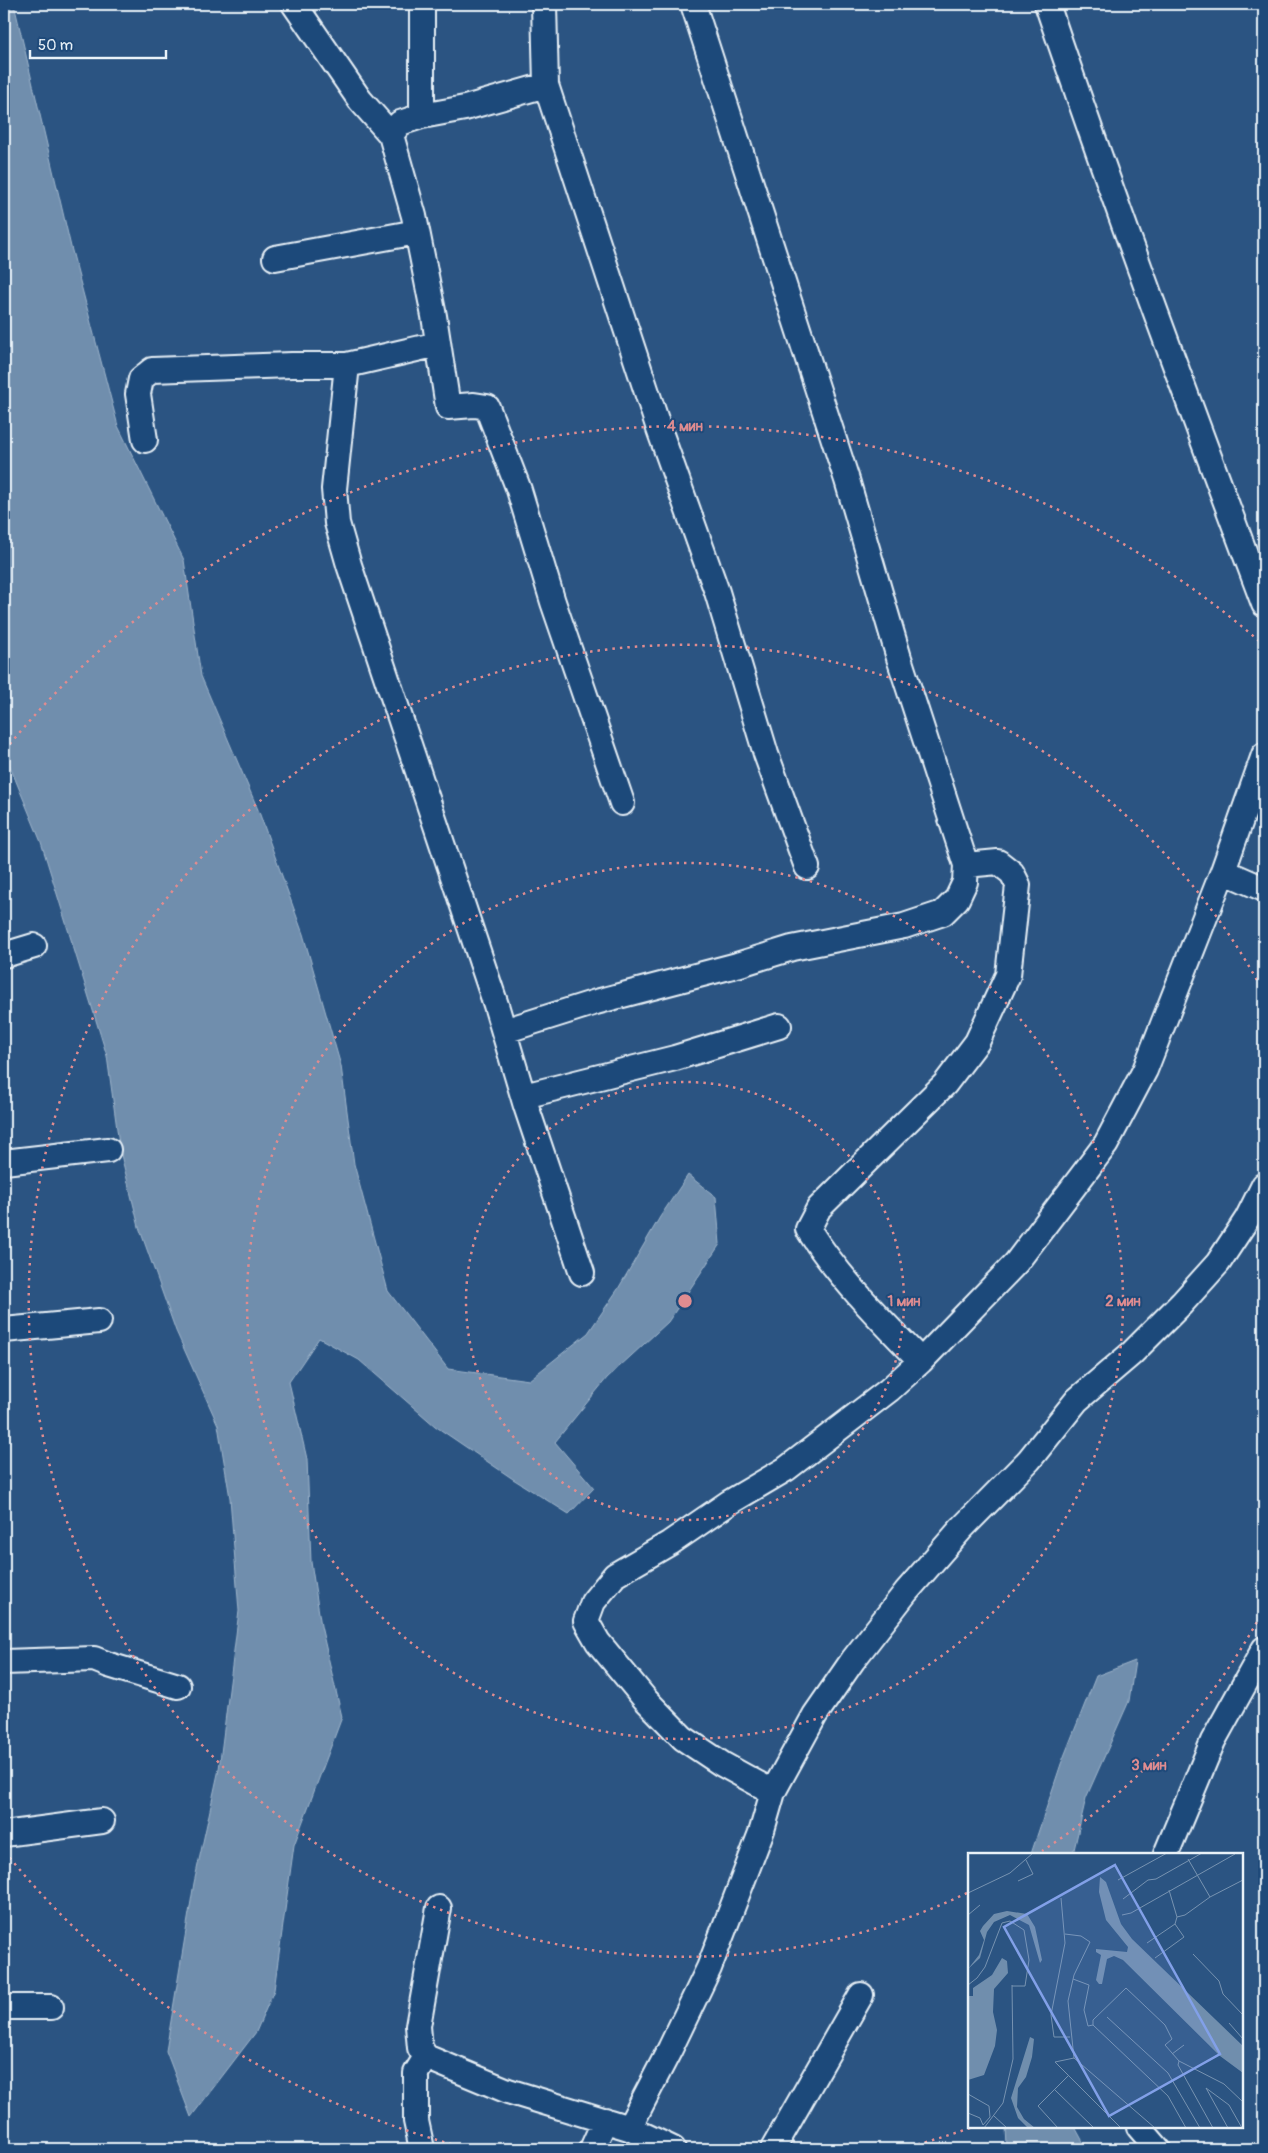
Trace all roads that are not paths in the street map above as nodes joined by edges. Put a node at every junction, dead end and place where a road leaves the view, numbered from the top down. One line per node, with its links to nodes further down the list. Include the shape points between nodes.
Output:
1 (294, 4): 8 (street, via 360,100)
2 (422, 4): 7 (street)
3 (544, 4): 6 (street)
4 (693, 4): 17 (street, via 841,461 899,658)
5 (1047, 4): 14 (street, via 1146,288)
6 (546, 86): 7 (street); 18 (street, via 659,429 717,592 766,754)
7 (422, 116): 8 (street, via 400,123)
8 (391, 135): 9 (street)
9 (417, 232): 10 (street); 11 (street)
10 (275, 258)
11 (438, 344): 12 (street); 16 (street, via 448,407 487,407 519,490 552,602)
12 (347, 365): 13 (street, via 152,370 141,379 138,394); 24 (street, via 334,489 336,523)
13 (145, 440)
14 (1264, 604)
15 (1264, 755): 19 (street)
16 (622, 802)
17 (966, 865): 24 (street, via 965,882 957,899 943,913 904,926 792,948); 32 (street, via 998,862 1012,873 1018,885 1008,974 977,1042 945,1084 819,1208 808,1229 826,1257)
18 (807, 867)
19 (1223, 872): 20 (street); 32 (street, via 1145,1070 1106,1144 1016,1264)
20 (1264, 889)
21 (34, 946): 22 (street)
22 (4, 955)
23 (779, 1026): 25 (street, via 675,1058)
24 (504, 1031): 25 (street)
25 (524, 1096): 29 (street)
26 (108, 1150): 27 (street)
27 (4, 1162)
28 (1264, 1185): 36 (street, via 1218,1264 1131,1354 1077,1400 1029,1460 961,1529 906,1592 815,1715)
29 (582, 1273)
30 (99, 1321): 31 (street)
31 (4, 1330)
32 (921, 1361): 36 (street, via 889,1390 786,1469 615,1575 593,1602 586,1621 598,1642 683,1738)
33 (1264, 1649): 39 (street, via 1213,1741)
34 (4, 1662): 35 (street, via 94,1659)
35 (178, 1686)
36 (774, 1792): 46 (street, via 709,1968)
37 (102, 1821): 38 (street)
38 (4, 1834)
39 (1166, 1853)
40 (439, 1908): 44 (street, via 418,2026 420,2048)
41 (861, 1995): 51 (street)
42 (4, 2007): 43 (street)
43 (51, 2007)
44 (426, 2057): 45 (street, via 508,2091); 48 (street, via 416,2073 416,2121)
45 (605, 2120): 46 (street); 49 (street)
46 (629, 2128): 50 (street)
47 (1140, 2128): 52 (street)
48 (422, 2149)
49 (592, 2149)
50 (673, 2149)
51 (773, 2149)
52 (1158, 2149)

